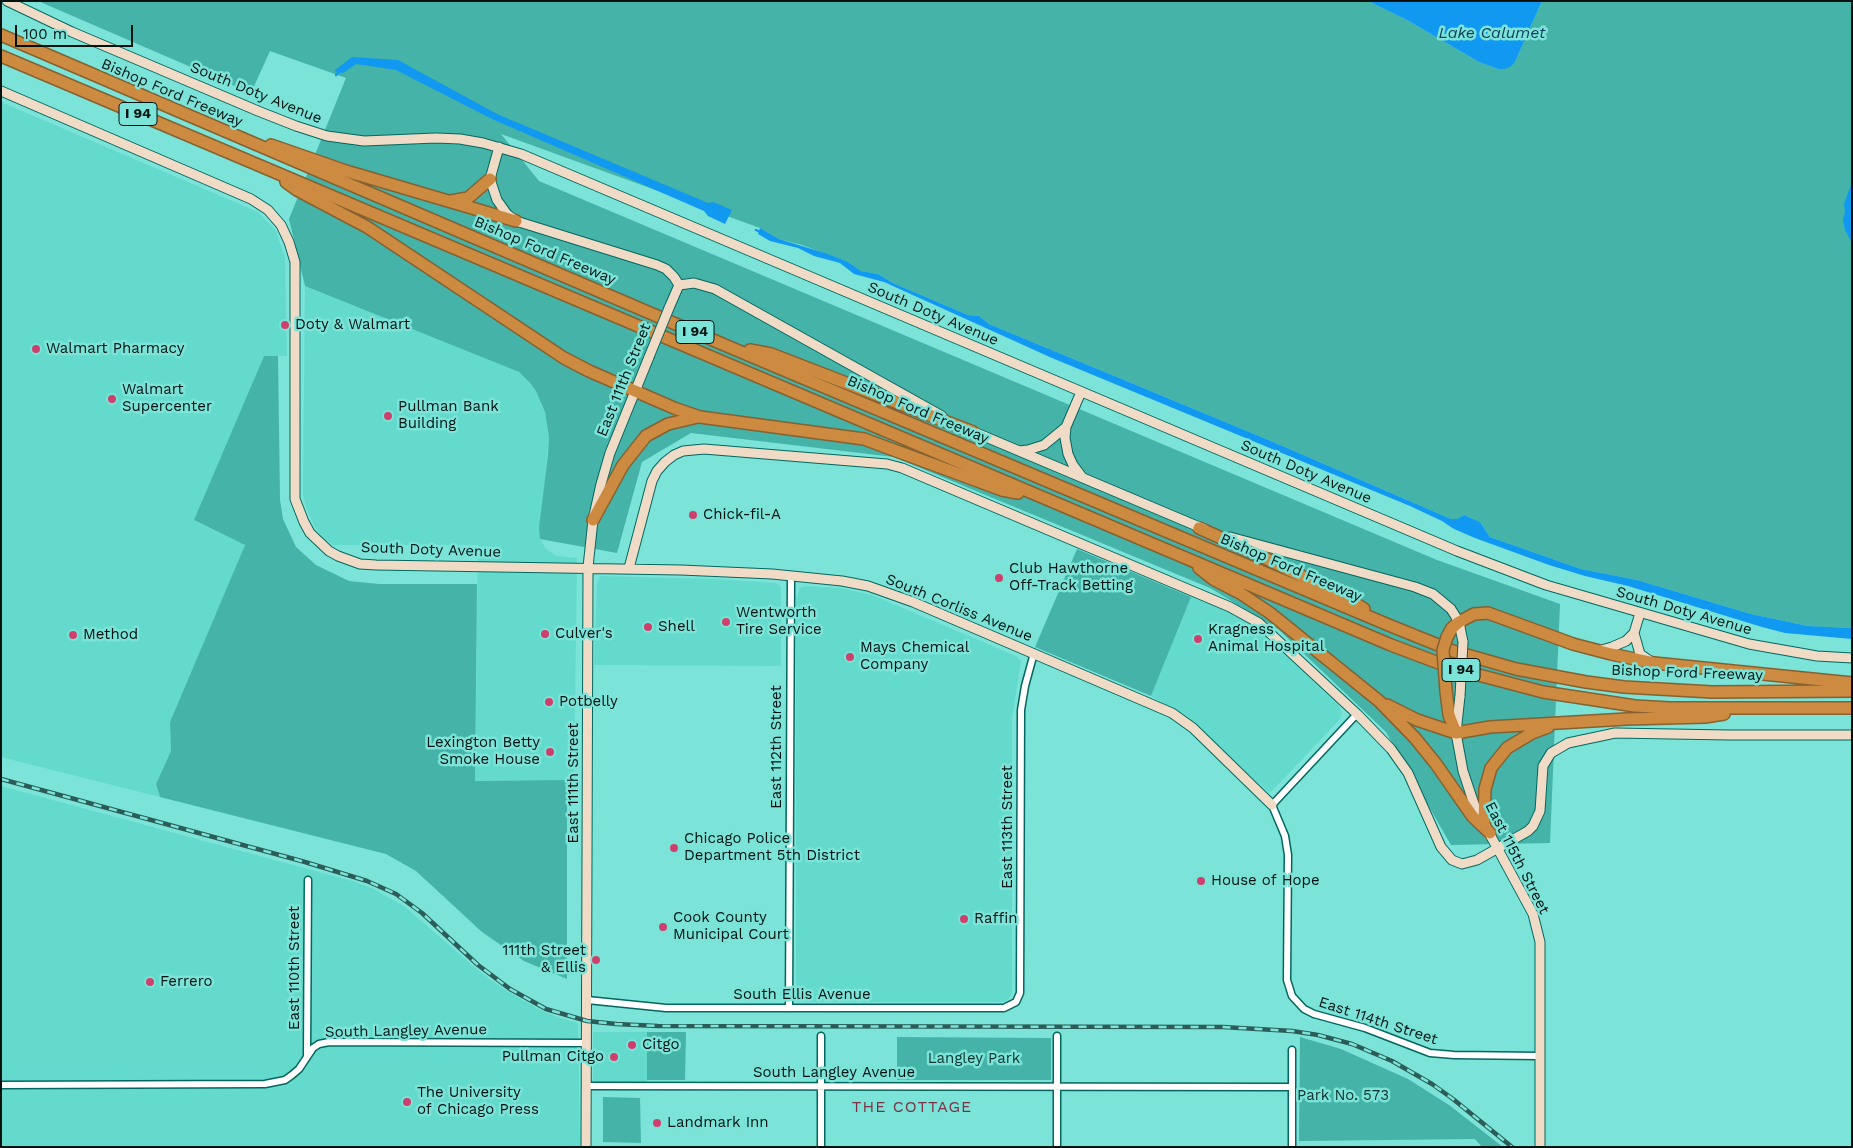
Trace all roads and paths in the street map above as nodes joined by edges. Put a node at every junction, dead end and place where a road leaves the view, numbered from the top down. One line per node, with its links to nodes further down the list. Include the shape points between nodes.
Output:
1 (7, 1): 6 (street, South Doty Avenue, via 258,111 327,136 364,141 460,139)
2 (1, 35): 5 (highway, Bishop Ford Freeway / I 94)
3 (1, 56): 7 (highway, I 94)
4 (1, 90): 24 (street, South Doty Avenue, via 251,198 281,225 293,252 295,274 295,499 307,528 329,550 348,560 376,565)
5 (229, 134): 9 (highway); 12 (highway, Bishop Ford Freeway / I 94)
6 (499, 147): 8 (street); 14 (street, South Doty Avenue, via 554,167)
7 (275, 173): 13 (highway, via 297,190 367,227 564,358); 20 (highway, I 94)
8 (490, 179): 9 (highway, via 468,198); 10 (street, via 497,200)
9 (448, 201): 10 (highway)
10 (516, 221): 11 (street, via 657,265 666,269)
11 (679, 285): 13 (street, East 111th Street, bridge); 17 (street, via 694,283 715,289)
12 (727, 346): 17 (highway, via 771,354); 29 (highway, Bishop Ford Freeway / I 94)
13 (636, 390): 15 (highway); 21 (street, East 111th Street, via 610,453)
14 (1082, 392): 16 (street); 27 (street, South Doty Avenue, via 1507,571)
15 (700, 417): 20 (highway, via 864,439 1002,490); 21 (highway, via 668,424 646,436 623,465)
16 (1066, 426): 18 (street, via 1044,446); 19 (street, via 1068,454)
17 (973, 432): 18 (street)
18 (1018, 451): 19 (street)
19 (1082, 478): 22 (street)
20 (1044, 499): 23 (highway, I 94)
21 (593, 520): 24 (street, East 111th Street)
22 (1199, 528): 28 (street, via 1415,587 1442,600); 29 (highway, via 1348,599)
23 (1186, 558): 37 (highway, via 1213,579 1270,613); 38 (highway, I 94, via 1414,654 1491,680 1626,705)
24 (588, 567): 25 (street, South Corliss Avenue); 48 (street, East 111th Street)
25 (629, 568): 26 (street, South Corliss Avenue); 40 (street, via 652,481 665,462 683,451 704,449 892,465 920,474 1246,615)
26 (791, 576): 32 (street, South Corliss Avenue, via 842,581 886,591); 50 (street, East 112th Street)
27 (1640, 613): 30 (street); 33 (street, South Doty Avenue, via 1749,644 1817,656)
28 (1459, 622): 31 (highway, via 1474,614 1488,613); 42 (street, East 115th Street, bridge, via 1463,642); 42 (highway, bridge, via 1452,628 1443,650 1446,691)
29 (1391, 626): 36 (highway, Bishop Ford Freeway / I 94, via 1453,651 1508,667 1595,684 1702,691)
30 (1634, 633): 31 (street, via 1626,641); 34 (street, via 1640,654)
31 (1598, 651): 34 (highway)
32 (1034, 654): 44 (street, South Corliss Avenue, via 1177,717 1193,728); 49 (street, East 113th Street, via 1021,710 1020,994)
33 (1852, 658)
34 (1654, 663): 35 (highway)
35 (1852, 683)
36 (1852, 691)
37 (1379, 700): 42 (highway, via 1417,720); 45 (highway, via 1436,764 1473,817)
38 (1754, 708): 39 (highway, I 94); 41 (highway, via 1705,717)
39 (1852, 708)
40 (1357, 714): 44 (street); 46 (street, via 1401,761 1447,856 1462,864)
41 (1558, 723): 42 (highway); 45 (highway, via 1532,733 1498,757 1488,777 1484,801)
42 (1456, 733): 45 (street, East 115th Street, via 1463,771 1475,807)
43 (1852, 735): 46 (street, via 1615,733 1568,743 1551,753 1543,766 1540,811 1533,826)
44 (1272, 805): 56 (street, East 114th Street, via 1285,836 1288,855 1287,980 1292,996 1304,1009 1430,1053)
45 (1487, 828): 46 (street, East 115th Street)
46 (1498, 848): 56 (street, East 115th Street, via 1527,901 1539,935)
47 (308, 880): 55 (street, East 110th Street)
48 (587, 1000): 50 (street, South Ellis Avenue, via 666,1008); 53 (street, East 111th Street)
49 (1016, 1002): 50 (street, South Ellis Avenue, via 1004,1008)
50 (789, 1007)
51 (821, 1036): 59 (street)
52 (1058, 1036): 60 (street)
53 (587, 1043): 55 (street, South Langley Avenue, via 329,1042 319,1044); 58 (street, East 111th Street)
54 (1292, 1050): 61 (street)
55 (308, 1056): 57 (street, South Langley Avenue, via 292,1075 266,1084)
56 (1540, 1056): 66 (street, East 115th Street)
57 (1, 1085)
58 (586, 1086): 59 (street, South Langley Avenue); 62 (street, East 111th Street)
59 (821, 1086): 60 (street, South Langley Avenue); 63 (street)
60 (1057, 1086): 61 (street, South Langley Avenue); 64 (street)
61 (1292, 1086): 65 (street)
62 (586, 1147)
63 (821, 1147)
64 (1057, 1147)
65 (1292, 1147)
66 (1540, 1147)

